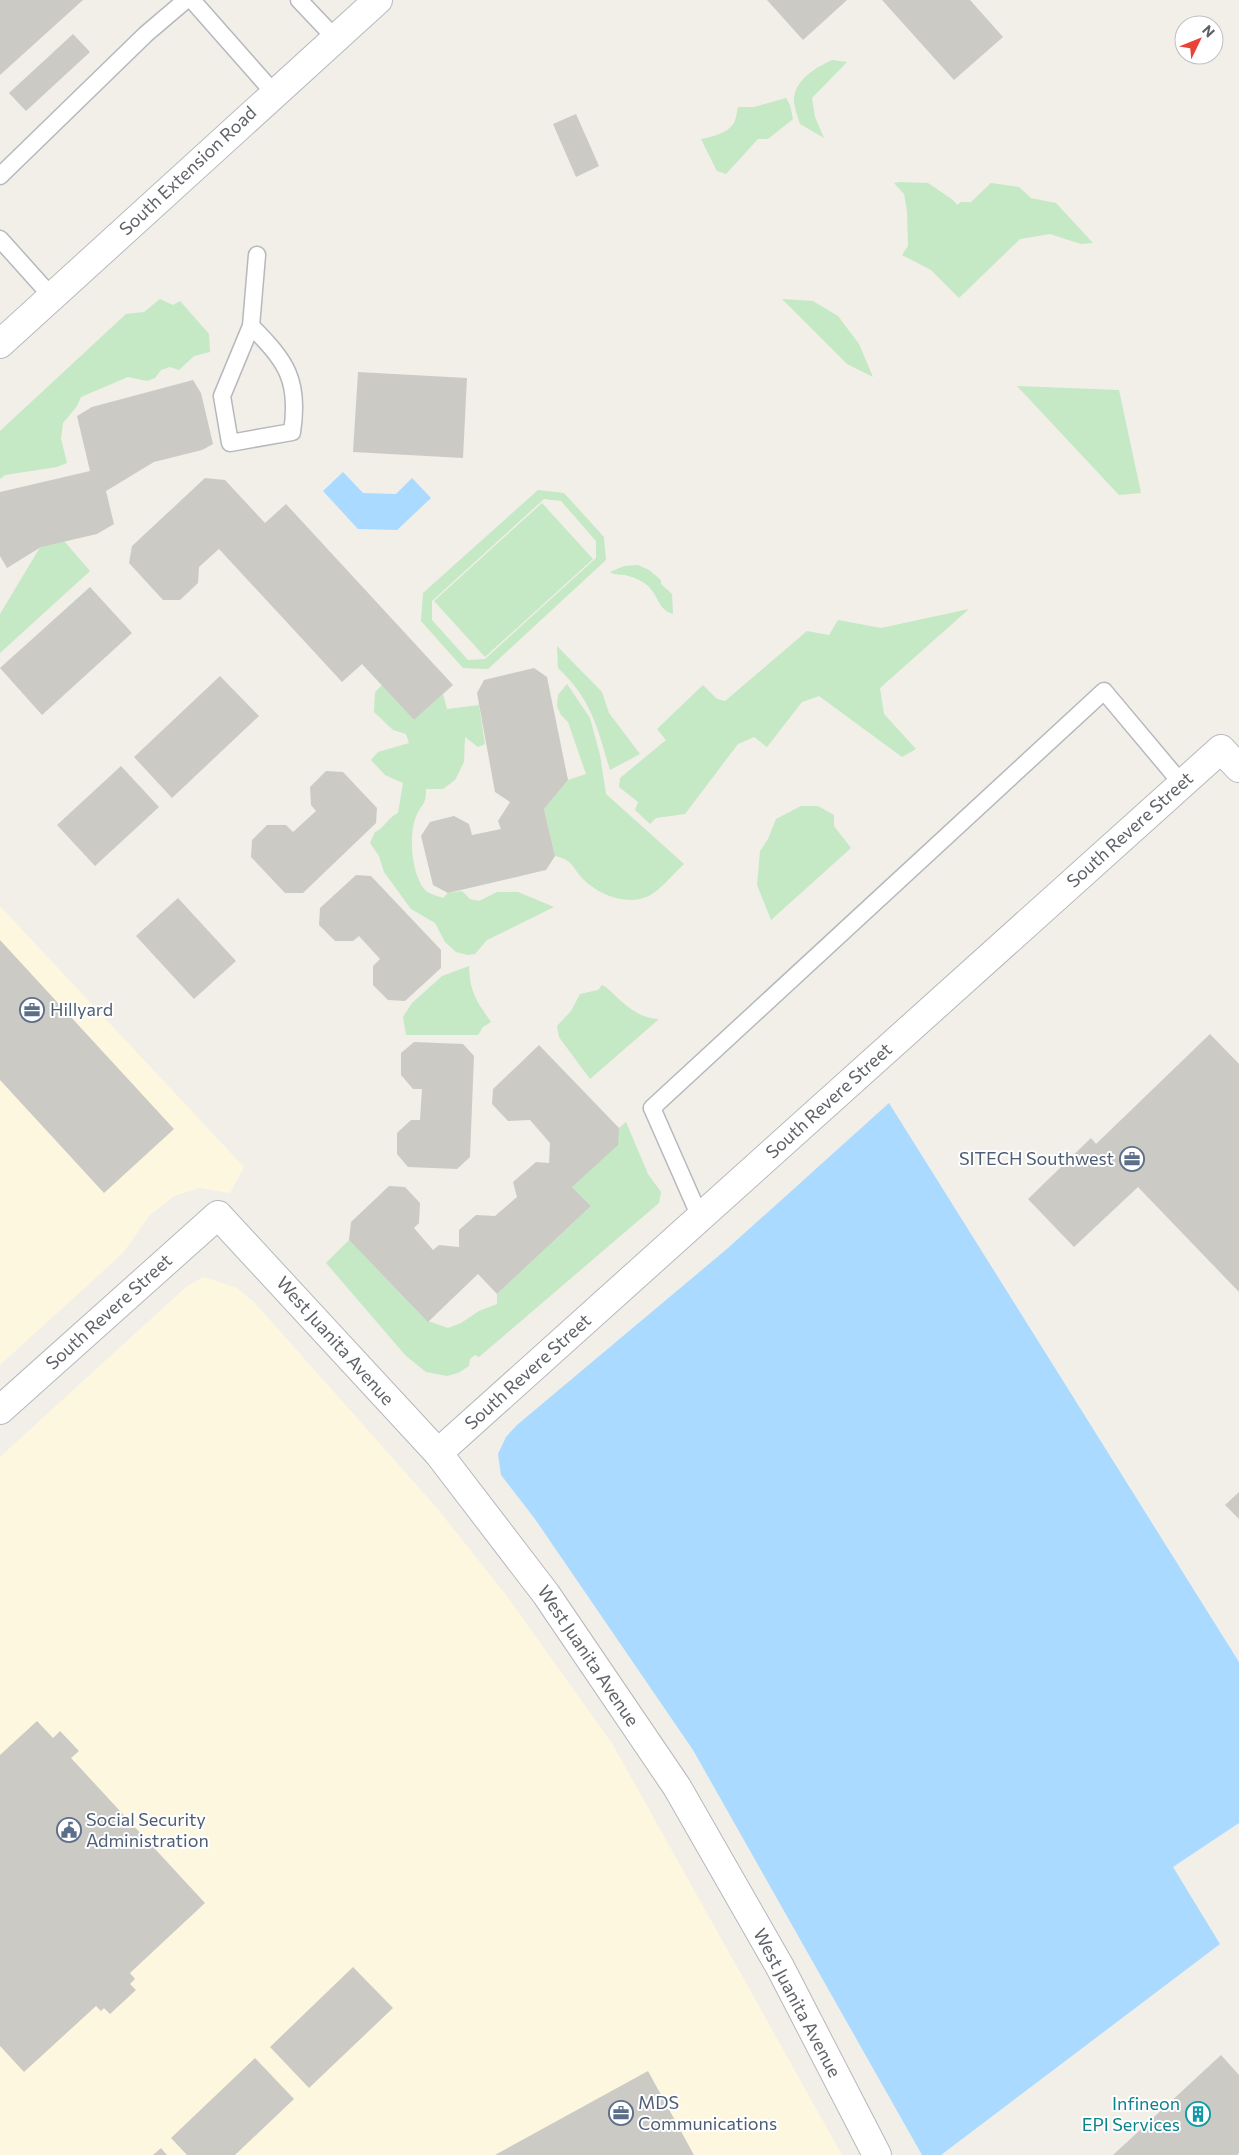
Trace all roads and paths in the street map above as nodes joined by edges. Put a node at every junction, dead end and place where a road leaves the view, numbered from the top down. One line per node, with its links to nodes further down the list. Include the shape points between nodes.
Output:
1 (186, 0): 7 (lane, via 146,34)
2 (192, 0): 6 (lane)
3 (299, 0): 5 (lane)
4 (378, 0): 5 (street, South Extension Road)
5 (336, 39): 6 (street, South Extension Road)
6 (274, 93): 10 (street, South Extension Road)
7 (0, 176)
8 (0, 239): 10 (lane)
9 (257, 255): 11 (lane)
10 (52, 296): 12 (street, South Extension Road)
11 (251, 326): 11 (lane, via 276,352 291,380 296,409 292,432 230,443 222,396)
12 (0, 344)
13 (1230, 758): 14 (street, South Revere Street)
14 (1182, 784): 16 (street, South Revere Street); 16 (lane, via 1104,691 652,1108)
15 (218, 1215): 17 (street, South Revere Street); 18 (street, West Juanita Avenue)
16 (700, 1217): 18 (street, South Revere Street)
17 (0, 1410)
18 (438, 1453): 19 (street, West Juanita Avenue, via 546,1594 677,1787 780,1967)
19 (877, 2155)

